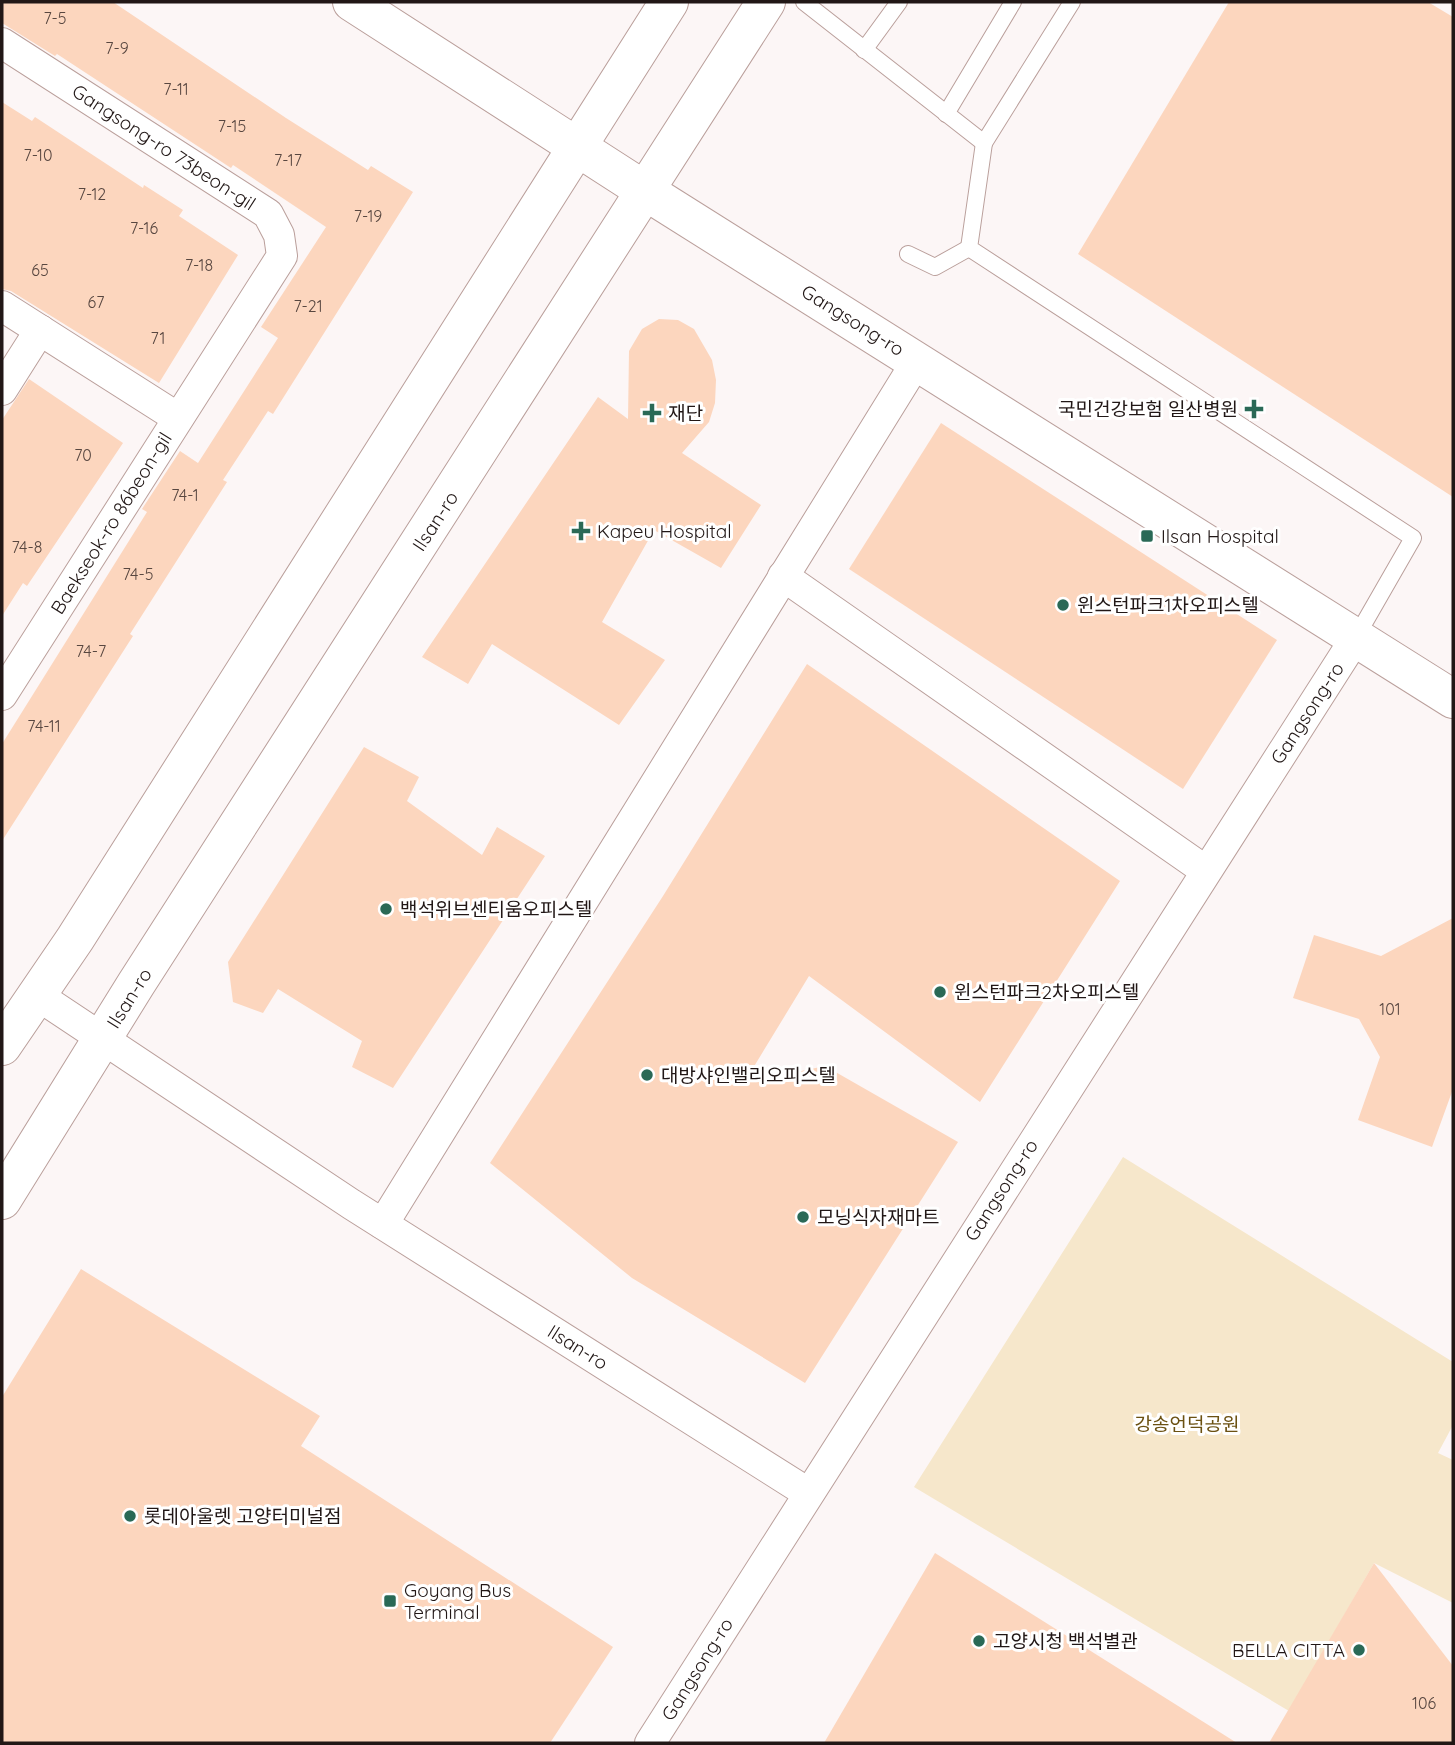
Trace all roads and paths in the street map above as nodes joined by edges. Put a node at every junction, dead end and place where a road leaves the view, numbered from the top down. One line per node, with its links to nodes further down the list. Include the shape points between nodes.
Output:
1 (352, 2): 12 (main road, Gangsong-ro)
2 (669, 2): 12 (main road)
3 (766, 2): 13 (main road, Ilsan-ro)
4 (804, 2): 9 (lane)
5 (899, 2): 9 (lane)
6 (1013, 2): 10 (lane)
7 (1072, 2): 11 (lane)
8 (2, 43): 20 (street, Gangsong-ro 73beon-gil, via 268,214 279,235 282,256)
9 (864, 50): 10 (lane)
10 (946, 114): 11 (lane)
11 (984, 143): 14 (lane)
12 (577, 147): 13 (main road, Gangsong-ro); 26 (main road)
13 (647, 192): 18 (main road, Gangsong-ro); 27 (main road, Ilsan-ro)
14 (969, 248): 15 (lane, via 935,267); 22 (lane, via 1413,538)
15 (908, 254)
16 (2, 306): 17 (street, Baekseok-ro 86beon-gil)
17 (40, 330): 19 (street); 20 (street, Baekseok-ro 86beon-gil)
18 (917, 360): 21 (street); 22 (main road, Gangsong-ro)
19 (2, 390)
20 (178, 418): 23 (street, Baekseok-ro 86beon-gil)
21 (783, 576): 25 (street); 30 (street)
22 (1355, 639): 24 (main road, Gangsong-ro); 25 (street, Gangsong-ro)
23 (2, 695)
24 (1453, 699)
25 (1206, 871): 31 (street, Gangsong-ro)
26 (37, 995): 27 (street, Ilsan-ro); 28 (main road)
27 (103, 1040): 29 (main road, Ilsan-ro); 30 (street, Ilsan-ro)
28 (2, 1046)
29 (2, 1200)
30 (383, 1224): 31 (street, Ilsan-ro)
31 (807, 1493): 32 (street, Gangsong-ro)
32 (650, 1743)

